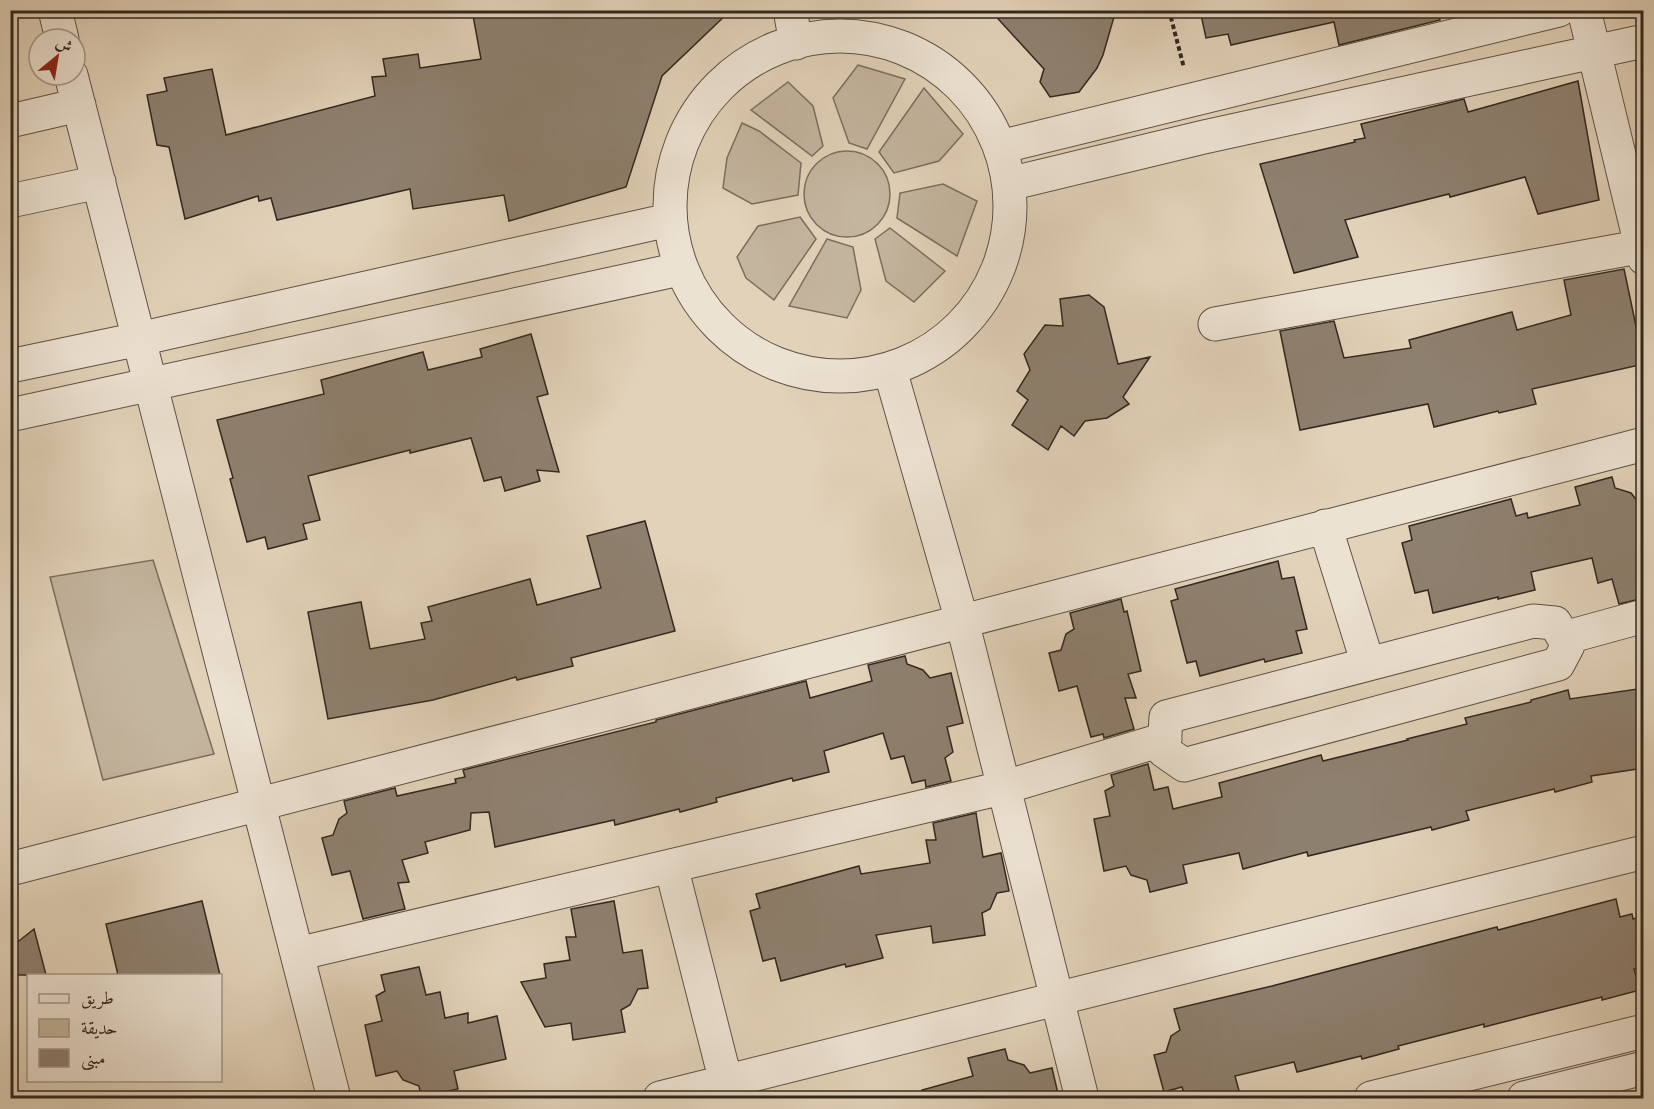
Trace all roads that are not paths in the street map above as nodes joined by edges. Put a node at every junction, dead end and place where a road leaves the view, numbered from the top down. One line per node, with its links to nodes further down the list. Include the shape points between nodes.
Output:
1 (55, 10): 5 (street)
2 (790, 10): 7 (street)
3 (1559, 10): 10 (street)
4 (1584, 10): 8 (street)
5 (59, 27)
6 (1644, 41): 8 (street)
7 (796, 43): 13 (street, via 816,37 867,38 915,53 957,82); 17 (street, via 767,51 732,73 703,103 679,148 671,178)
8 (1594, 51): 12 (street); 18 (street)
9 (75, 90): 11 (street); 14 (street)
10 (1192, 100): 12 (street); 13 (street)
11 (10, 121)
12 (1204, 137): 15 (street)
13 (1005, 146): 15 (street)
14 (99, 182): 16 (street); 21 (street)
15 (1009, 184): 23 (street, via 1012,211 1005,253 989,292 963,327 929,353)
16 (10, 201)
17 (669, 220): 19 (street); 21 (street)
18 (1643, 250): 20 (street)
19 (681, 269): 23 (street, via 706,313 744,348 790,370 840,377); 24 (street)
20 (1215, 324)
21 (139, 339): 22 (street); 24 (street)
22 (10, 366)
23 (890, 370): 29 (street)
24 (151, 385): 25 (street); 34 (street)
25 (10, 415)
26 (1644, 444): 27 (street)
27 (1325, 526): 29 (street); 31 (street)
28 (1644, 616): 30 (street)
29 (962, 621): 33 (street); 34 (street)
30 (1564, 638): 31 (street, via 1555,623 1533,621); 32 (street, via 1568,645 1558,664 1184,765 1164,751)
31 (1368, 664): 32 (street, via 1166,717)
32 (1165, 739): 33 (street)
33 (1002, 788): 36 (street); 39 (street)
34 (259, 804): 37 (street); 38 (street)
35 (1644, 852): 39 (street)
36 (671, 866): 38 (street); 42 (street)
37 (10, 869)
38 (297, 954): 43 (street)
39 (1057, 999): 42 (street); 45 (street)
40 (1644, 1031): 46 (street)
41 (1644, 1068): 47 (street)
42 (729, 1090): 44 (street)
43 (334, 1098)
44 (660, 1098)
45 (1082, 1098)
46 (1371, 1098)
47 (1524, 1098)

